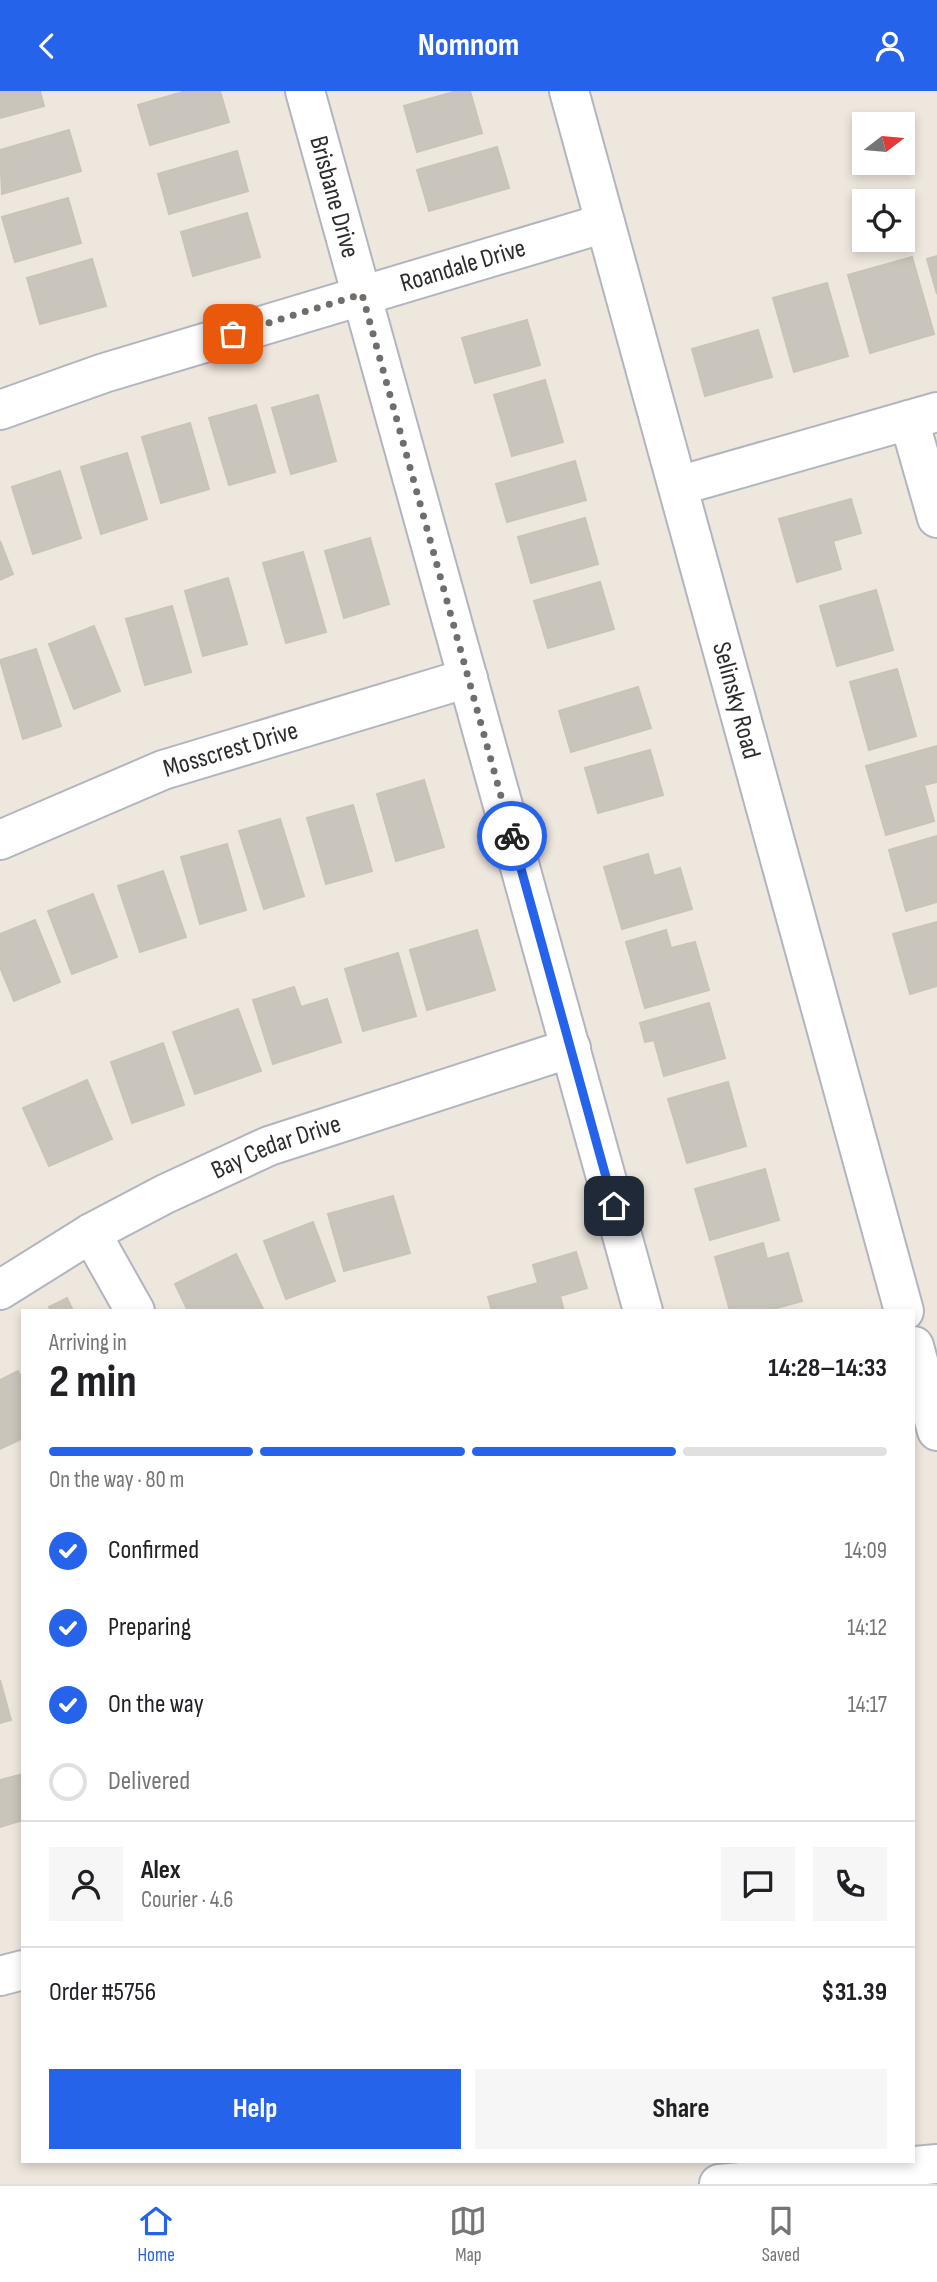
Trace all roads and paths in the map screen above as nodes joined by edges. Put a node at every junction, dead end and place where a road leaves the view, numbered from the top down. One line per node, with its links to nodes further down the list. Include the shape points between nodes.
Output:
1 (306, 91): 4 (street, Brisbane Drive)
2 (569, 91): 3 (street, Selinsky Road)
3 (605, 223): 4 (street, Roandale Drive); 7 (street, Selinsky Road)
4 (362, 294): 5 (street, Roandale Drive); 9 (street, Brisbane Drive)
5 (0, 410)
6 (923, 416): 7 (street); 8 (street)
7 (678, 485): 16 (street, Selinsky Road)
8 (937, 518)
9 (468, 678): 10 (street, Mosscrest Drive, via 163,771); 11 (street, Brisbane Drive)
10 (0, 840)
11 (571, 1048): 12 (street, Bay Cedar Drive, via 269,1146); 15 (street, Brisbane Drive)
12 (91, 1233): 13 (street, Bay Cedar Drive); 14 (street)
13 (0, 1290)
14 (134, 1309)
15 (642, 1309)
16 (903, 1309)
17 (915, 1350): 18 (street)
18 (937, 1431)
19 (21, 1971): 20 (street)
20 (0, 1976)
21 (937, 2164): 22 (street)
22 (876, 2165): 23 (street)
23 (719, 2184)

